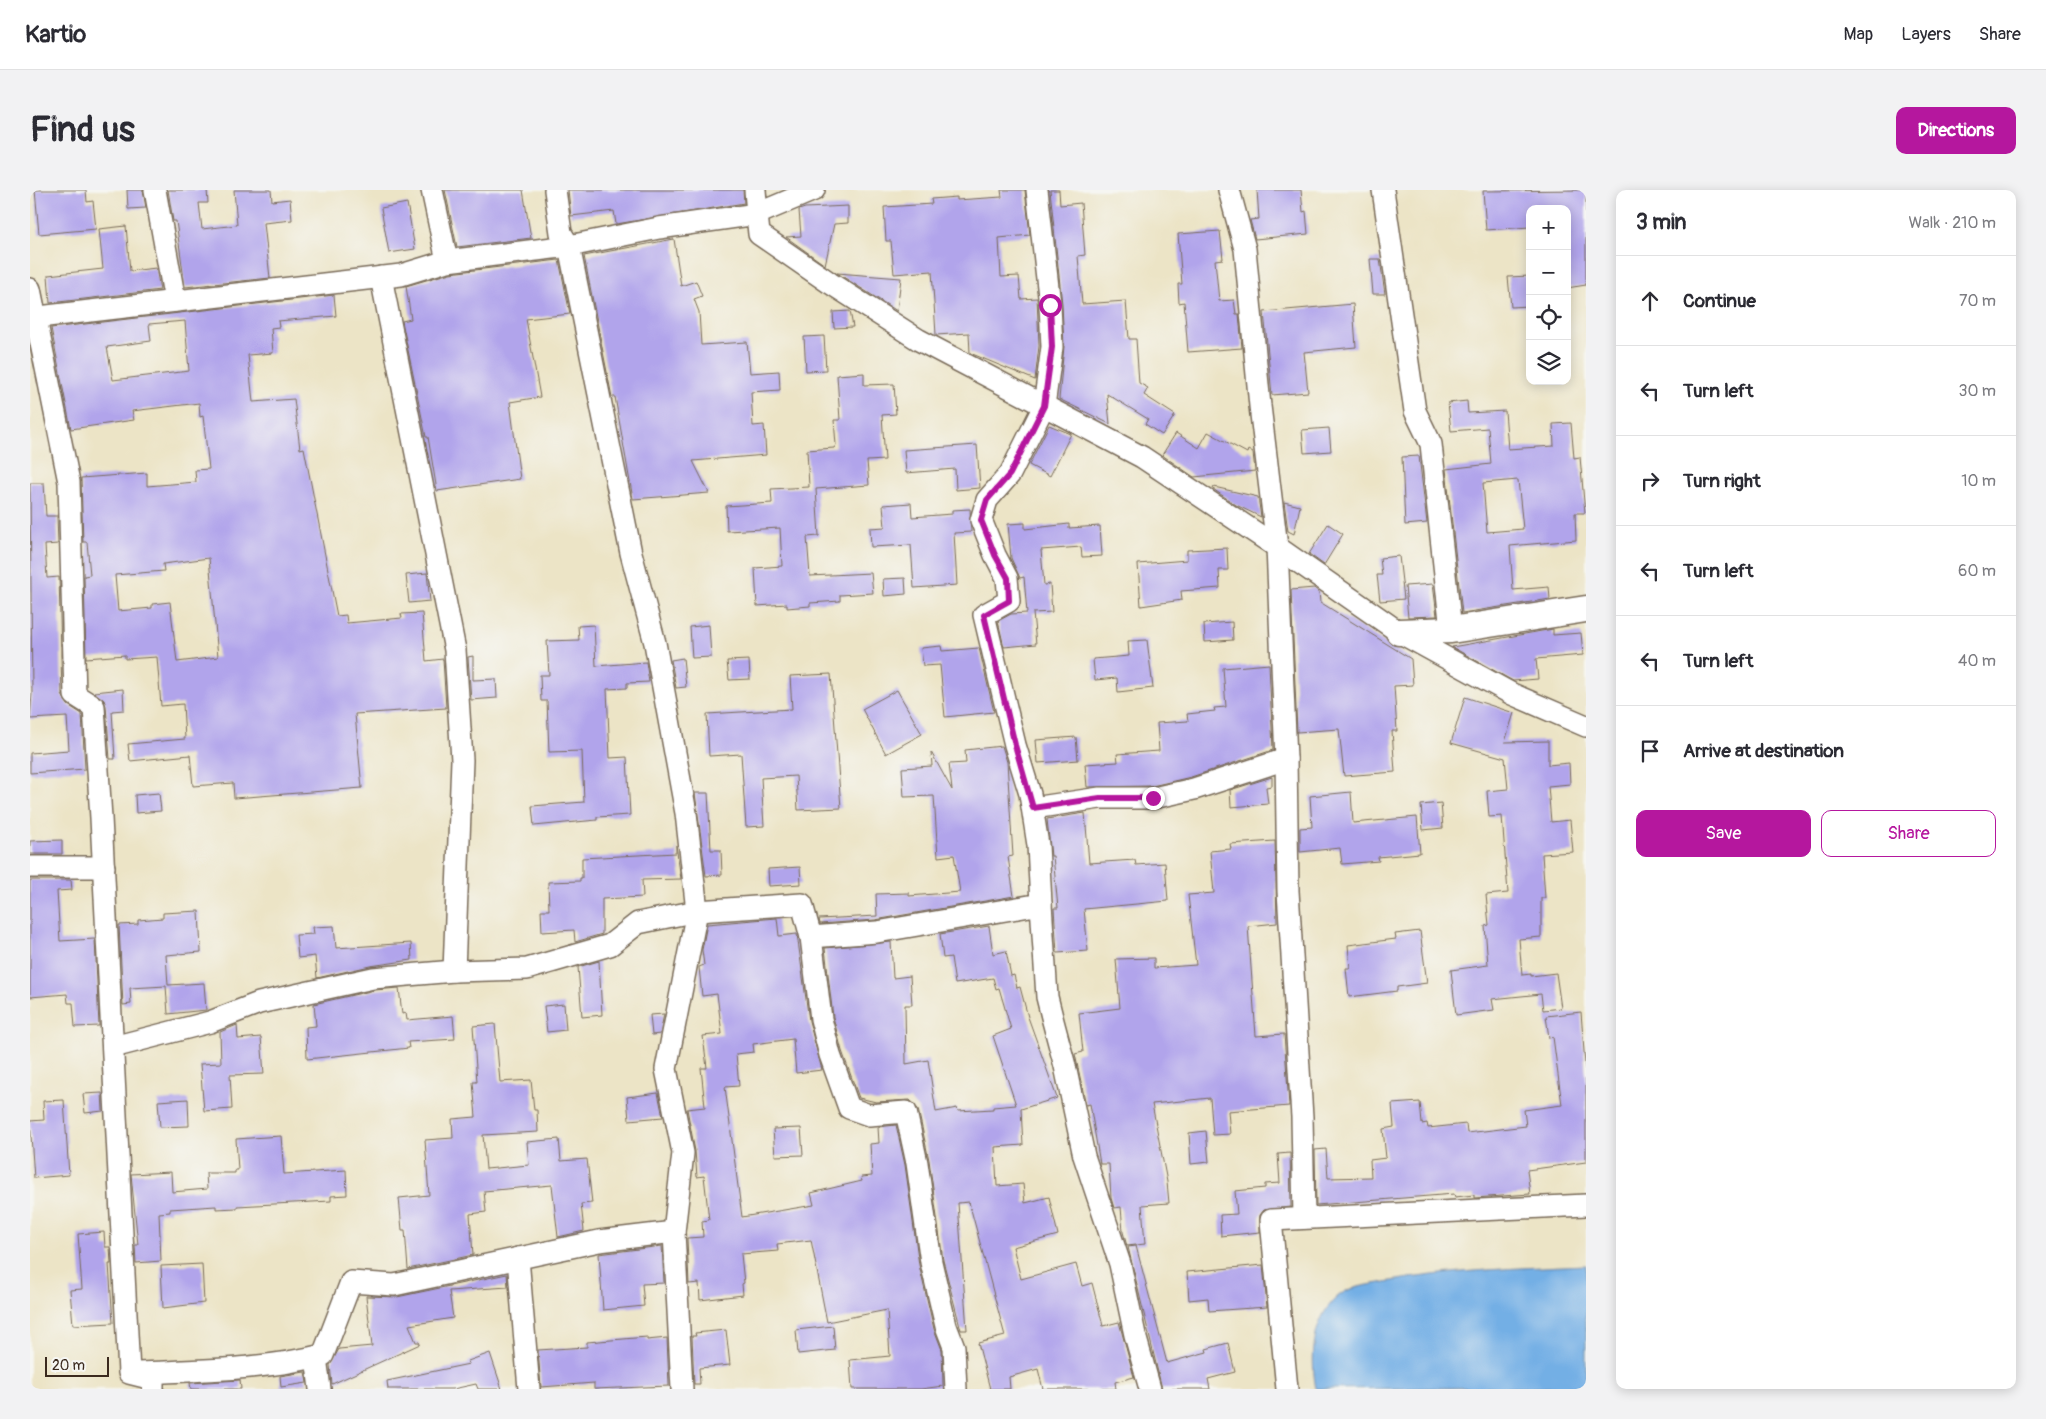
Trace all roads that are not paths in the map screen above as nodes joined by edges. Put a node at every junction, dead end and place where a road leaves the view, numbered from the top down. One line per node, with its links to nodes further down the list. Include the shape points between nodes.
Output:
1 (155, 190): 14 (street)
2 (432, 190): 11 (street)
3 (555, 190): 10 (street, via 561,232)
4 (754, 190): 9 (street)
5 (814, 190): 9 (street)
6 (1037, 190): 16 (street, via 1052,339)
7 (1229, 190): 17 (street, via 1245,250)
8 (1383, 190): 19 (street, via 1415,411 1430,444)
9 (757, 214): 10 (street, via 659,228); 16 (street, via 759,234 830,283 918,340)
10 (569, 246): 11 (street); 27 (street, via 631,554 655,643 686,813)
11 (447, 261): 12 (street, via 402,275)
12 (381, 277): 14 (street); 29 (street, via 455,650 462,760)
13 (30, 290): 15 (street)
14 (176, 301): 15 (street)
15 (33, 317): 25 (street, via 69,482 75,695 94,707)
16 (1044, 406): 17 (street, via 1142,457); 23 (street, via 1010,474 987,500 981,520 1008,578 1009,601 984,615)
17 (1277, 547): 20 (street); 22 (street)
18 (1586, 609): 19 (street)
19 (1451, 630): 20 (street)
20 (1399, 632): 21 (street, via 1512,694)
21 (1586, 726)
22 (1286, 759): 23 (street, via 1194,789 1153,798 1100,798); 32 (street, via 1288,891 1302,1117)
23 (1033, 808): 26 (street)
24 (30, 867): 25 (street)
25 (104, 868): 30 (street)
26 (1041, 904): 28 (street, via 877,932); 42 (street, via 1049,1005 1084,1156 1120,1264)
27 (697, 911): 28 (street, via 802,904); 29 (street, via 638,923 610,945 527,969); 33 (street, via 666,1069 683,1153)
28 (811, 937): 41 (street, via 821,1018 849,1108 869,1115 906,1112 931,1262 954,1347)
29 (454, 971): 30 (street, via 373,978 259,1003 210,1022)
30 (113, 1047): 36 (street)
31 (1586, 1205): 32 (street)
32 (1304, 1218): 43 (street, via 1271,1220)
33 (674, 1232): 34 (street, via 598,1240); 40 (street)
34 (518, 1258): 35 (street, via 394,1285 351,1282 323,1355); 39 (street)
35 (316, 1357): 36 (street, via 222,1369); 38 (street)
36 (130, 1373): 37 (street, via 153,1379)
37 (153, 1389)
38 (320, 1389)
39 (529, 1389)
40 (682, 1389)
41 (956, 1389)
42 (1150, 1389)
43 (1287, 1389)

